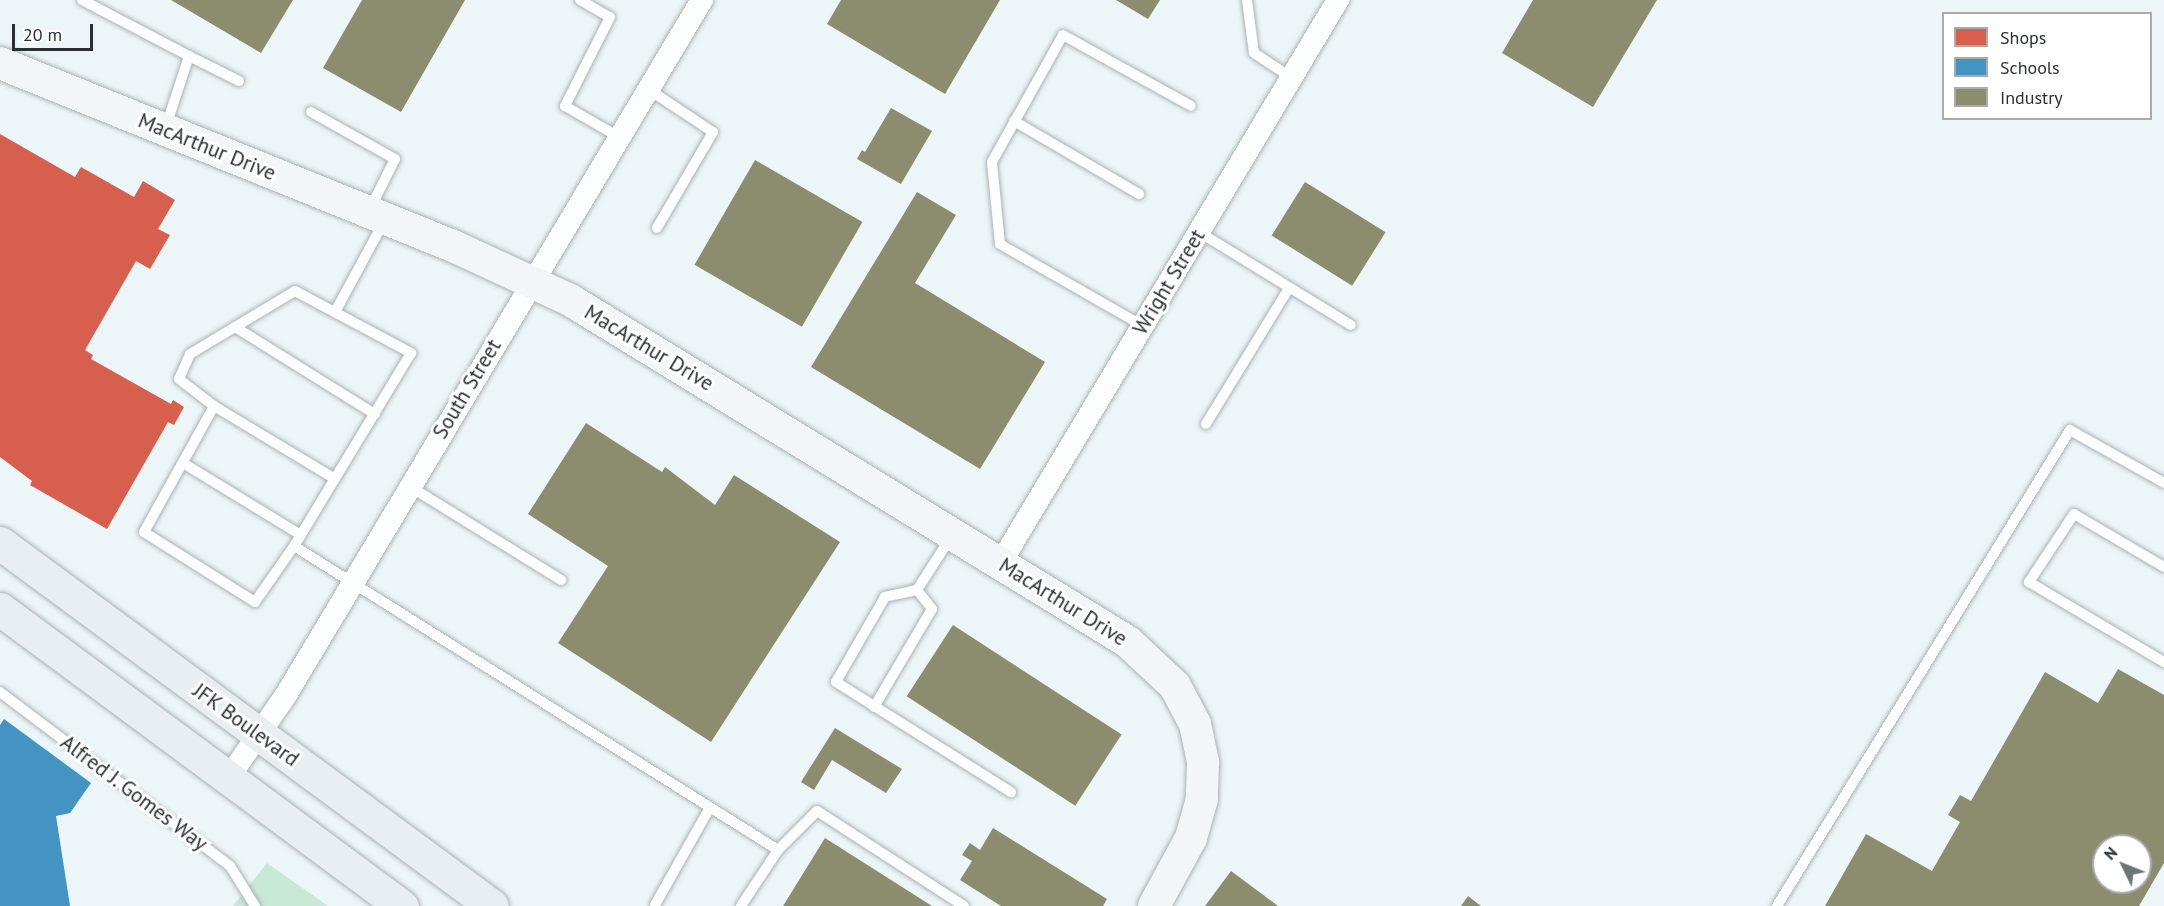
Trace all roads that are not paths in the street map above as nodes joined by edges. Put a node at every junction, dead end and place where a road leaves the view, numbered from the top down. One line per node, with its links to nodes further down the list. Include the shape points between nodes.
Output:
1 (82, 0): 6 (lane)
2 (580, 0): 15 (lane, via 610,17 565,106)
3 (702, 0): 10 (street, South Street)
4 (1247, 0): 8 (lane, via 1254,53)
5 (1338, 0): 8 (street, Wright Street)
6 (189, 56): 9 (lane); 14 (lane)
7 (0, 63): 14 (street, MacArthur Drive)
8 (1292, 78): 19 (street, Wright Street)
9 (239, 81)
10 (648, 88): 15 (street, South Street); 18 (lane, via 713,132)
11 (1191, 106): 13 (lane, via 1063,35)
12 (311, 112): 17 (lane, via 395,159)
13 (1014, 121): 16 (lane); 24 (lane, via 992,162 1000,244)
14 (165, 130): 17 (street, MacArthur Drive)
15 (619, 137): 20 (street, South Street)
16 (1139, 194)
17 (377, 215): 20 (street, MacArthur Drive); 22 (lane)
18 (657, 228)
19 (1198, 232): 21 (lane); 24 (street, Wright Street)
20 (532, 281): 32 (street, South Street); 33 (street, MacArthur Drive, via 570,300)
21 (1289, 288): 23 (lane); 28 (lane)
22 (335, 312): 25 (lane, via 295,291); 27 (lane, via 411,353)
23 (1351, 325)
24 (1143, 326): 37 (street, Wright Street)
25 (234, 327): 26 (lane, via 190,354 178,379); 27 (lane)
26 (214, 406): 29 (lane); 30 (lane)
27 (375, 414): 30 (lane)
28 (1206, 424)
29 (183, 463): 34 (lane); 36 (lane, via 144,532 255,602)
30 (335, 479): 34 (lane)
31 (2164, 483): 58 (lane, via 2070,430)
32 (409, 486): 39 (lane); 40 (street, South Street)
33 (952, 534): 37 (street, MacArthur Drive); 41 (lane)
34 (301, 535): 36 (lane)
35 (0, 543): 46 (main road, JFK Boulevard)
36 (294, 546): 40 (lane)
37 (1000, 564): 57 (street, MacArthur Drive, via 1128,642 1162,670 1195,724 1203,763 1202,799 1191,838)
38 (2164, 567): 43 (lane, via 2074,514 2029,582)
39 (561, 580)
40 (351, 583): 46 (street, South Street); 49 (lane)
41 (917, 590): 45 (lane, via 932,609); 45 (lane, via 885,597 836,682)
42 (0, 609): 47 (main road)
43 (2164, 662)
44 (0, 692): 52 (lane, Alfred J. Gomes Way, via 230,866)
45 (874, 706): 48 (lane)
46 (259, 735): 47 (street, South Street); 54 (main road, JFK Boulevard)
47 (230, 777): 53 (main road)
48 (1011, 792)
49 (709, 809): 50 (lane); 51 (lane)
50 (778, 850): 55 (lane); 56 (lane, via 817,811)
51 (655, 905)
52 (255, 906)
53 (402, 906)
54 (492, 906)
55 (741, 906)
56 (964, 906)
57 (1154, 906)
58 (1777, 906)

